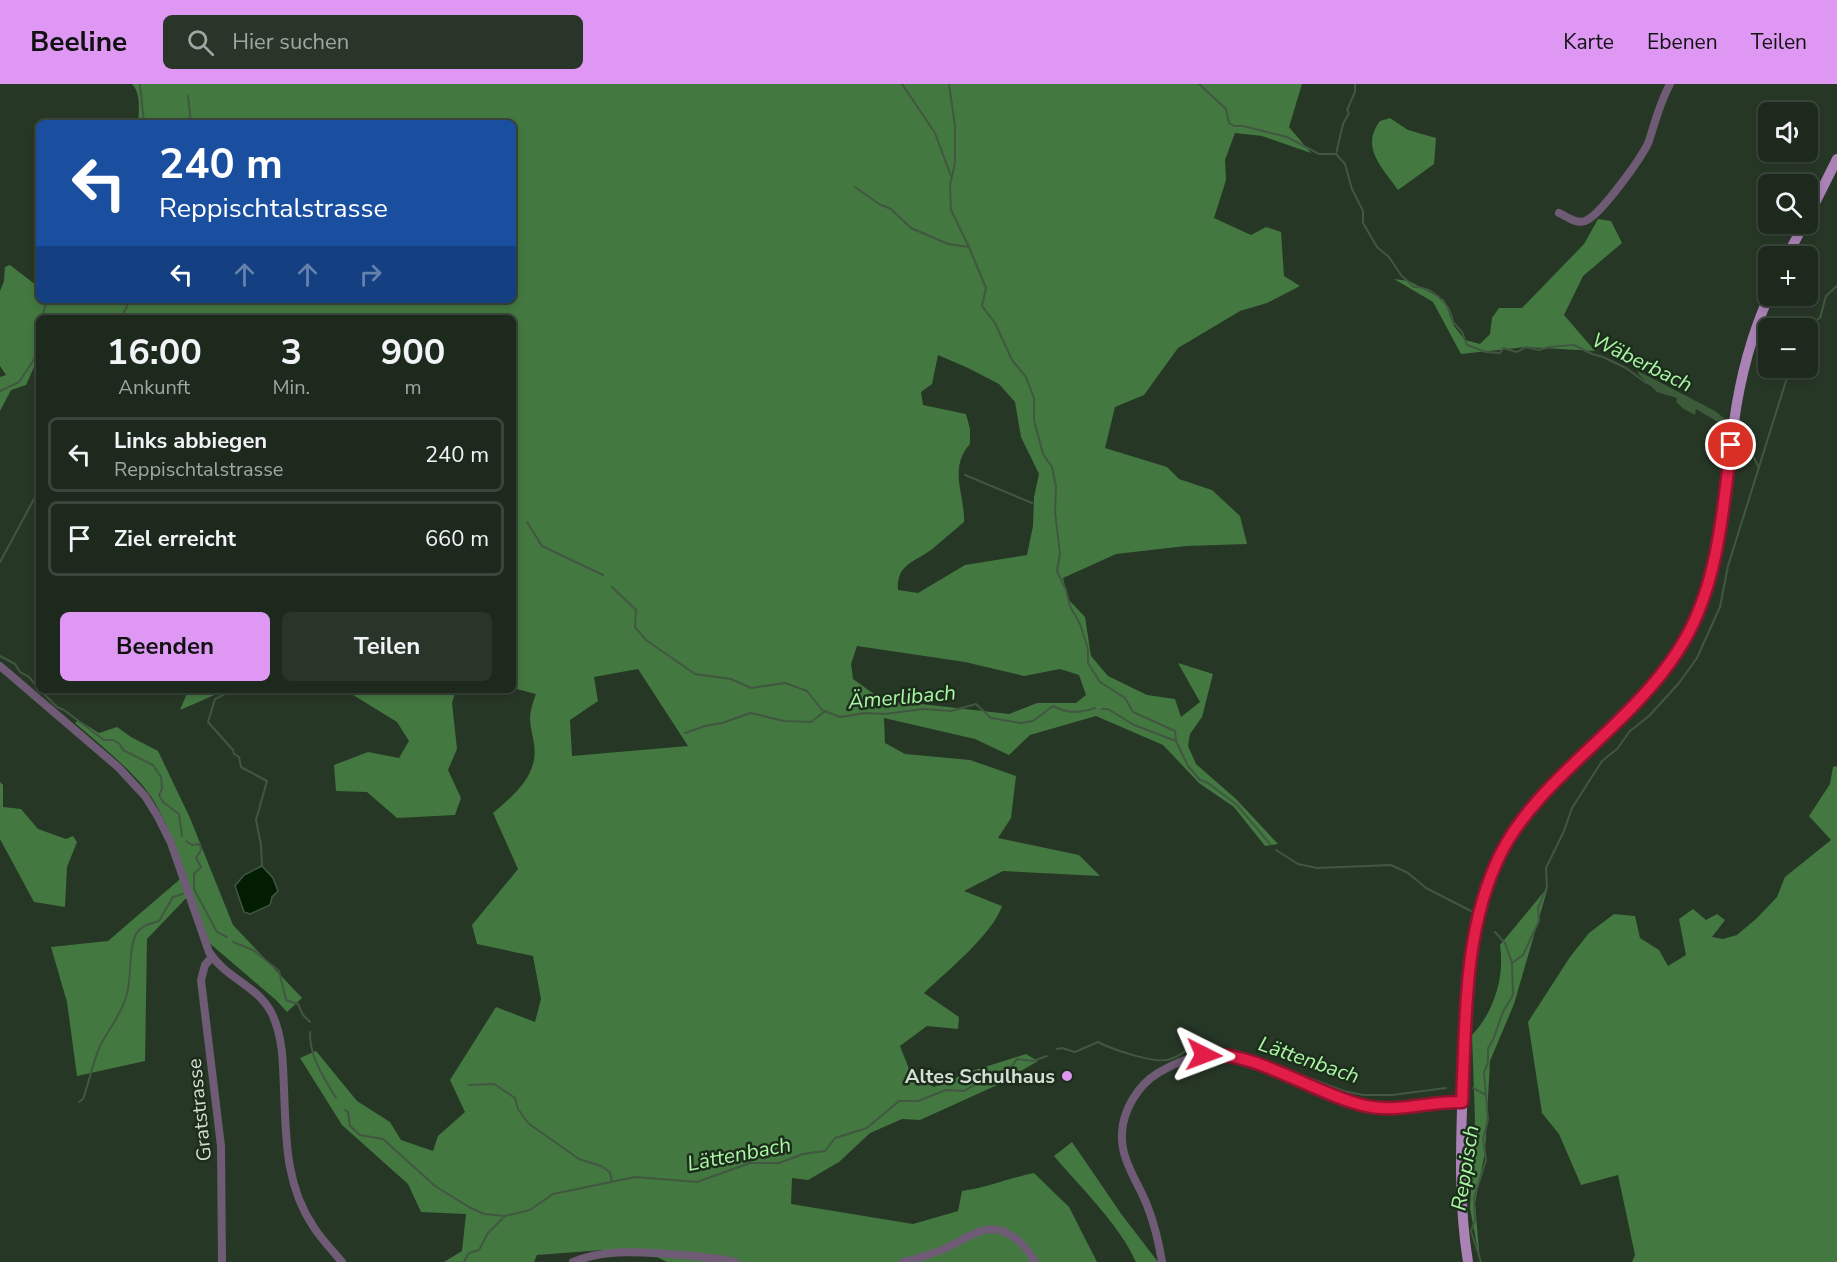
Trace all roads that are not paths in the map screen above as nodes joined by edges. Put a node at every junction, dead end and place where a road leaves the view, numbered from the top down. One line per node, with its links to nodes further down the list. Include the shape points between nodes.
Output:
1 (1670, 84): 4 (street, via 1648,142 1597,213 1585,221)
2 (1837, 159): 3 (main road)
3 (1818, 197)
4 (1559, 213)
5 (1764, 306): 8 (main road, via 1746,361 1717,549 1690,630 1647,691 1524,819 1487,886 1471,963)
6 (0, 666): 7 (street, via 118,767 146,796 171,843)
7 (212, 957): 9 (street, Gratstrasse, via 201,980 222,1146); 10 (street, via 260,996 273,1017 281,1044 292,1180 312,1225)
8 (1462, 1102): 15 (street, via 1397,1108 1367,1106 1228,1055 1198,1056 1170,1066 1135,1096 1122,1133 1124,1154 1147,1206); 16 (main road, via 1460,1194)
9 (222, 1262)
10 (342, 1262)
11 (573, 1262): 12 (street, via 601,1253 624,1252)
12 (735, 1262)
13 (903, 1262): 14 (street, via 939,1251 989,1228 1022,1243)
14 (1035, 1262)
15 (1162, 1262)
16 (1468, 1262)

